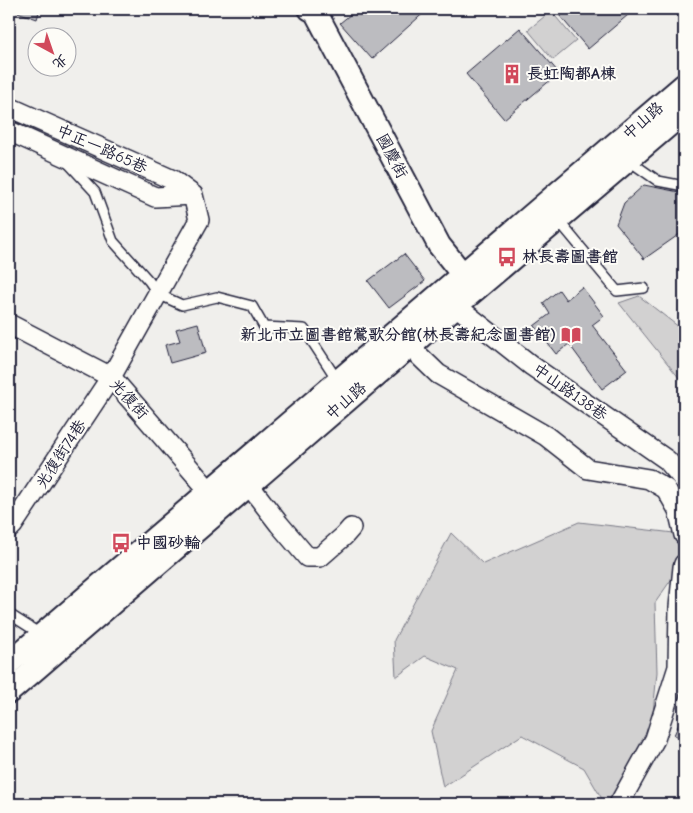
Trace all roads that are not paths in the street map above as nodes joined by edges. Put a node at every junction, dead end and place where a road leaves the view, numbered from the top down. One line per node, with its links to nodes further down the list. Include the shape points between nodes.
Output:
1 (314, 9): 11 (street, 國慶街, via 439,245)
2 (684, 85): 7 (street, 中山路)
3 (9, 107): 9 (street, 中正一路65巷, via 173,180)
4 (684, 112): 7 (street, 中山路)
5 (9, 131): 6 (street, 中正一路65巷)
6 (58, 152): 9 (street, 中正一路65巷, via 155,197); 13 (lane, 中正一路65巷, via 95,192 113,241)
7 (622, 152): 8 (lane, via 658,181); 10 (street, 中山路)
8 (684, 186)
9 (192, 196): 13 (street, via 199,220)
10 (551, 212): 11 (street, 中山路); 12 (lane, via 617,291); 14 (street, 中山路)
11 (463, 275): 14 (street); 18 (street, 中山路)
12 (644, 288)
13 (158, 294): 17 (street); 18 (lane, 中正一路65巷, via 182,305 217,297 252,306 264,327 304,330)
14 (456, 306): 16 (street, 中山路); 19 (street, 中山路138巷, via 532,366 667,460)
15 (9, 324): 17 (street, 光復街)
16 (410, 346): 20 (street, 中山路); 24 (street, via 438,374 546,436 588,469 649,479 666,489 678,510)
17 (111, 377): 21 (street, 光復街); 23 (street, 光復街74巷)
18 (338, 382): 21 (street, 中山路)
19 (684, 480)
20 (249, 484): 21 (street, 中山路); 22 (street, via 306,557 320,557)
21 (216, 500): 27 (street, 中山路); 30 (street, 中山路)
22 (351, 528)
23 (9, 529)
24 (684, 535)
25 (684, 564): 29 (street, via 679,607)
26 (9, 614): 27 (lane)
27 (42, 635): 28 (street, 中山路)
28 (9, 663)
29 (681, 664): 31 (street, via 655,739)
30 (9, 692)
31 (619, 804)

